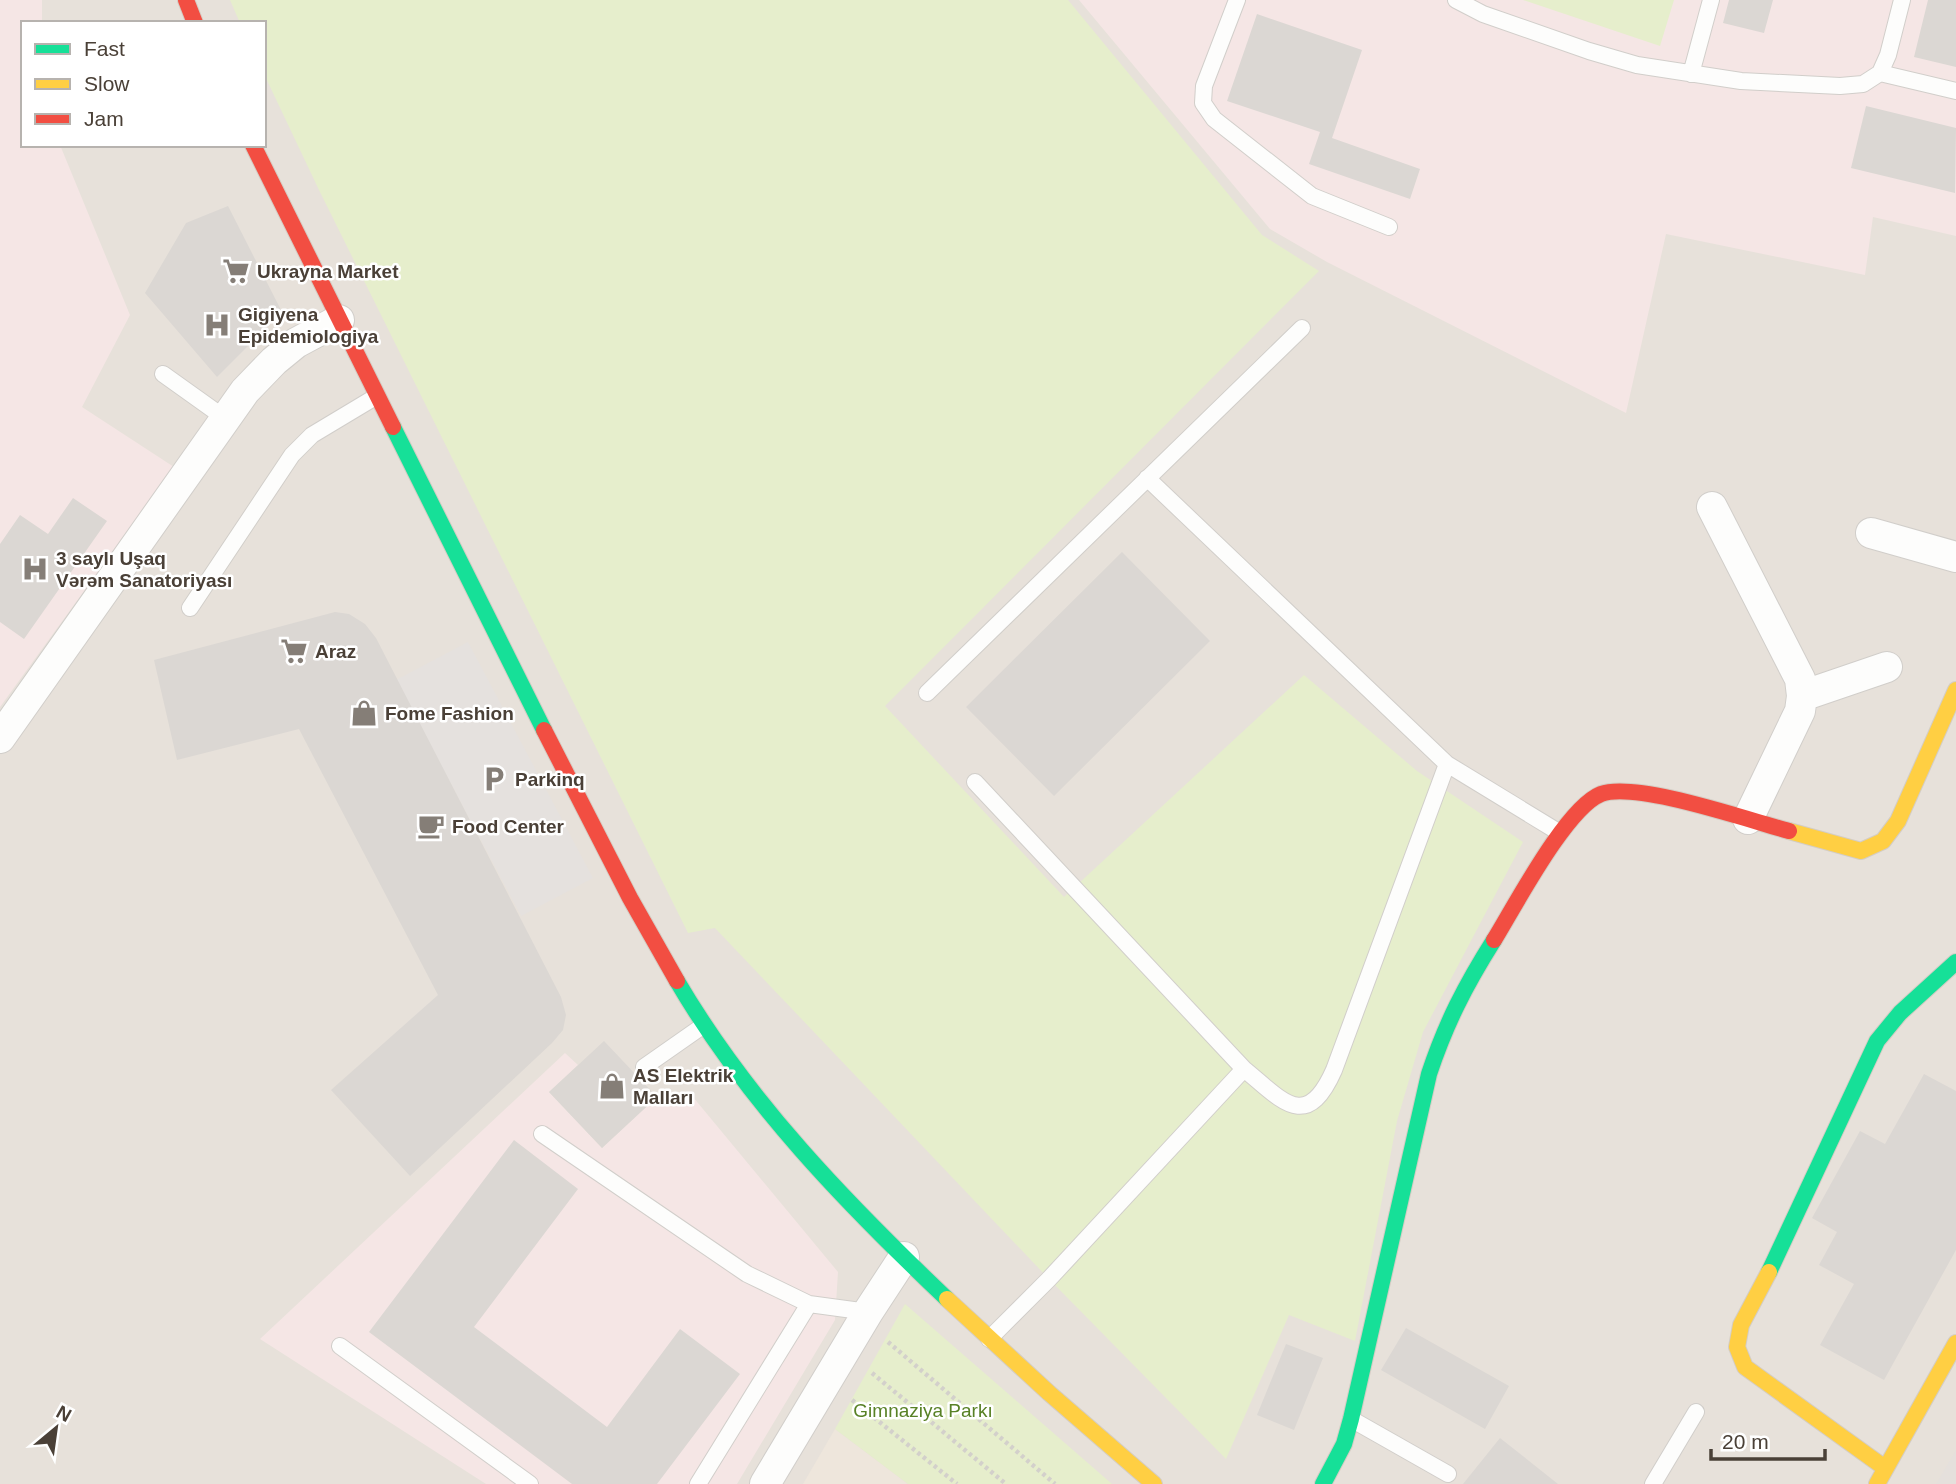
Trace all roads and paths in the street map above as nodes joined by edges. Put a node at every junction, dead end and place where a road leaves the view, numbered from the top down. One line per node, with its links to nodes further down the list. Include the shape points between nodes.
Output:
1 (186, 0): 6 (street)
2 (1237, 0): 11 (lane, via 1203,103 1214,119 1312,196)
3 (1455, 0): 8 (lane, via 1589,51)
4 (1711, 0): 8 (lane)
5 (1902, 0): 7 (lane)
6 (194, 21)
7 (1880, 73): 8 (lane, via 1863,84 1840,86); 9 (lane)
8 (1691, 74)
9 (1956, 91)
10 (254, 147): 12 (street)
11 (1389, 227)
12 (339, 320): 15 (street); 16 (street, via 274,361)
13 (1302, 328): 17 (lane)
14 (163, 374): 16 (lane)
15 (377, 396): 21 (lane, via 312,435 292,455); 32 (street, via 621,879)
16 (226, 419): 26 (street)
17 (1147, 478): 24 (lane); 27 (lane)
18 (1712, 507): 25 (street, via 1800,679)
19 (1871, 533): 20 (street)
20 (1956, 557)
21 (190, 608)
22 (1887, 667): 25 (street)
23 (1956, 690): 29 (street, via 1898,821 1875,848 1861,851)
24 (927, 693)
25 (1802, 696): 29 (street, via 1793,730)
26 (0, 738)
27 (1447, 764): 30 (lane); 34 (lane, via 1325,1090 1303,1106 1284,1102)
28 (975, 782): 34 (lane)
29 (1748, 819): 30 (street, via 1644,792 1618,790 1599,795 1579,809)
30 (1560, 833): 46 (street, via 1464,988 1444,1030 1429,1074)
31 (1956, 962): 47 (street, via 1900,1013 1877,1041 1741,1325 1737,1347 1745,1367)
32 (704, 1025): 33 (lane); 36 (street, via 782,1130)
33 (644, 1067)
34 (1244, 1069): 40 (lane)
35 (542, 1135): 37 (lane, via 747,1274)
36 (904, 1257): 38 (street); 40 (street)
37 (809, 1304): 38 (lane); 50 (lane)
38 (868, 1312): 51 (street)
39 (885, 1339): 54 (path)
40 (989, 1339): 55 (street)
41 (1956, 1343): 47 (street)
42 (340, 1346): 49 (lane)
43 (868, 1370): 53 (path)
44 (851, 1400): 52 (path)
45 (1696, 1412): 57 (lane)
46 (1351, 1419): 48 (lane); 56 (street)
47 (1885, 1468): 58 (street)
48 (1448, 1474)
49 (530, 1484)
50 (698, 1484)
51 (765, 1484)
52 (957, 1484)
53 (1006, 1484)
54 (1055, 1484)
55 (1154, 1484)
56 (1323, 1484)
57 (1653, 1484)
58 (1877, 1484)

